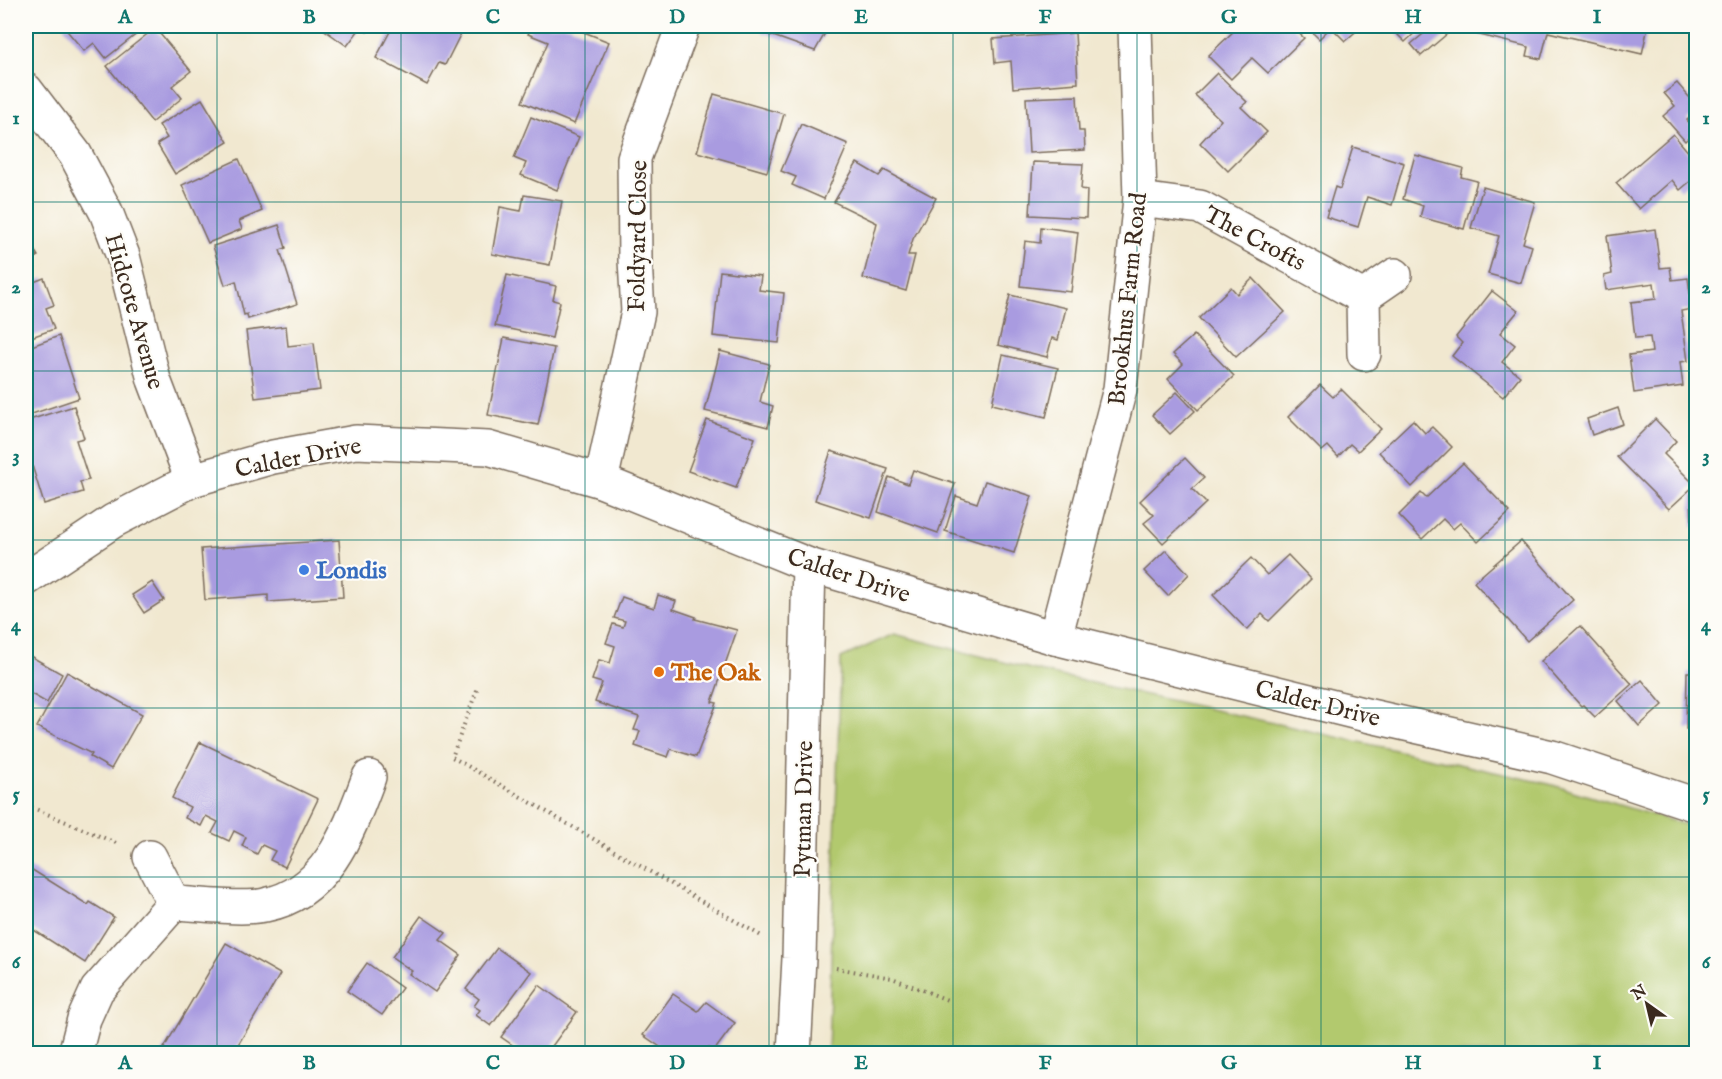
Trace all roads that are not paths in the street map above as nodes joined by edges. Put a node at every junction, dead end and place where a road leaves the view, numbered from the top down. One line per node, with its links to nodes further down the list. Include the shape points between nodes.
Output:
1 (1135, 26): 4 (street, Brookhus Farm Road)
2 (678, 27): 9 (street, Foldyard Close, via 634,158 638,312)
3 (26, 90): 8 (street, Hidcote Avenue, via 75,154 106,212 123,256 154,380)
4 (1140, 199): 6 (street, The Crofts, via 1200,207); 12 (street, Brookhus Farm Road, via 1120,389)
5 (1395, 275): 6 (street)
6 (1363, 297): 7 (street)
7 (1364, 354)
8 (192, 480): 9 (street, Calder Drive, via 273,457 356,442 488,448); 11 (street, Calder Drive, via 113,521)
9 (601, 481): 10 (street, Calder Drive)
10 (809, 565): 12 (street, Calder Drive); 18 (street, Pytman Drive)
11 (26, 579)
12 (1055, 638): 14 (street, Calder Drive, via 1552,757)
13 (369, 777): 16 (street, via 347,834 318,878 291,898 263,906)
14 (1696, 805)
15 (150, 857): 16 (street)
16 (174, 903): 17 (street, via 97,990)
17 (75, 1053)
18 (794, 1053)

